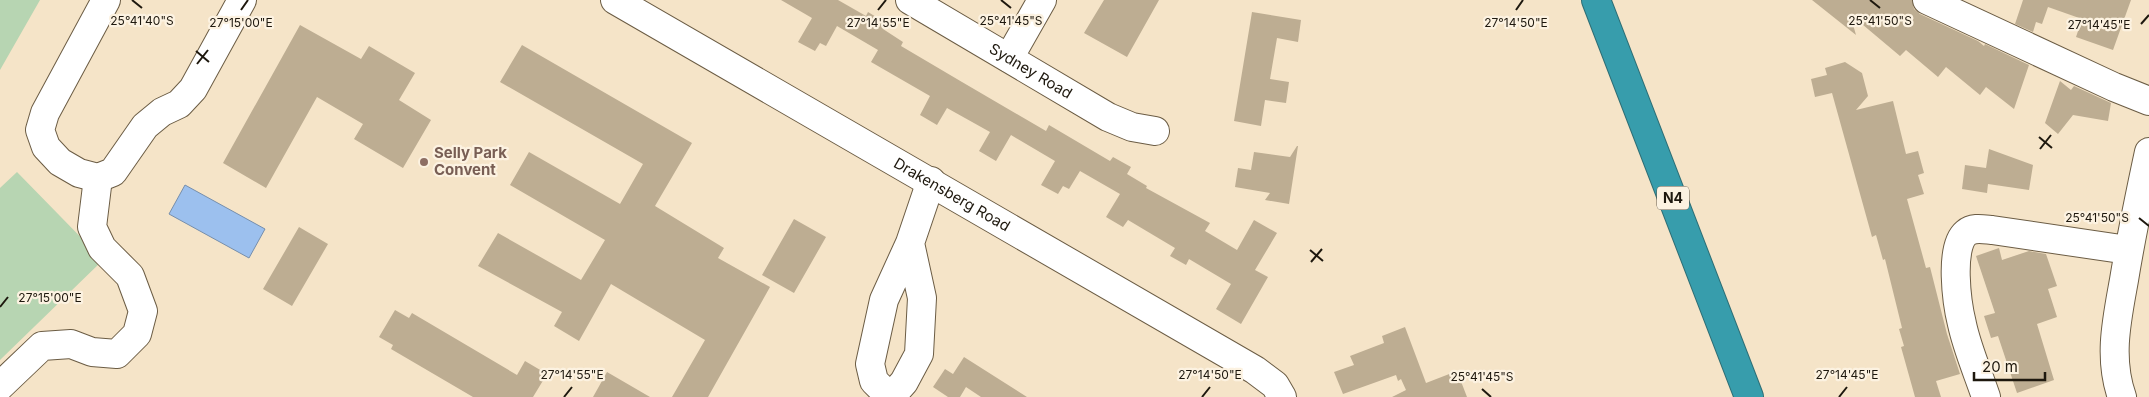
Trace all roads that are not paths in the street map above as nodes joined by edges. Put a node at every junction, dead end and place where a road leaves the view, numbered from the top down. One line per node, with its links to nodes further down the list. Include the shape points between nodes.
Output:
1 (106, 0): 12 (street, via 45,113 40,130 46,147 60,162 79,173)
2 (242, 0): 12 (street, via 193,89 179,104 162,112 145,126 114,172)
3 (614, 0): 13 (street, Drakensberg Road)
4 (910, 0): 8 (street, Sydney Road)
5 (1042, 0): 8 (street)
6 (1596, 0): 18 (highway, N4)
7 (1927, 0): 9 (street)
8 (1009, 58): 10 (street, Sydney Road, via 1108,117 1132,127)
9 (2149, 101)
10 (1155, 130)
11 (2149, 153): 15 (street)
12 (98, 178): 16 (street, via 92,227 102,248 130,276 143,311 137,334 117,354 92,352 71,344 42,346)
13 (931, 181): 14 (street); 17 (street, Drakensberg Road, via 1255,370 1275,385)
14 (910, 243)
15 (2128, 250): 19 (street, via 1975,228 1966,234 1958,243 1958,299 1962,324); 20 (street, via 2114,338)
16 (0, 386)
17 (1282, 397)
18 (1749, 397)
19 (1986, 397)
20 (2122, 397)

